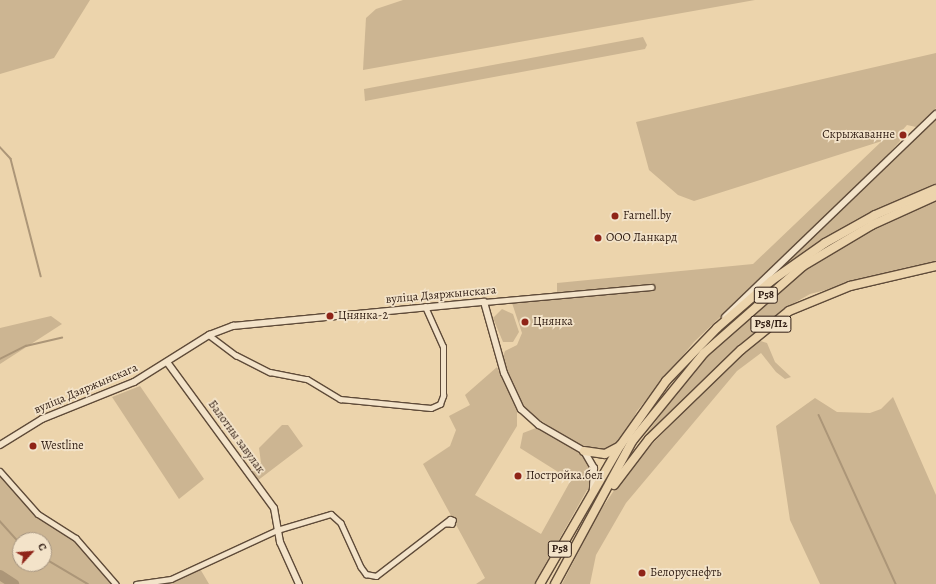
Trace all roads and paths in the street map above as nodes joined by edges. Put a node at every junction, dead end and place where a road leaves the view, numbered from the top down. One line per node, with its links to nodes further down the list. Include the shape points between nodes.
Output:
1 (936, 114): 8 (main road, via 765,276)
2 (936, 189): 8 (highway, Р58, via 875,215 825,243 771,281)
3 (936, 196): 18 (highway, Р58, via 829,250 776,287 727,329 677,383 633,440)
4 (936, 266): 18 (highway, Р58/П2, via 816,297 773,322 634,455)
5 (651, 287): 6 (street, вуліца Дзяржынскага)
6 (484, 302): 7 (main road, вуліца Дзяржынскага); 13 (main road, via 504,373 521,409 539,425)
7 (425, 307): 9 (main road, вуліца Дзяржынскага, via 245,323); 9 (street, via 443,347 443,396 440,404 431,408 340,399 307,379 270,372 247,361)
8 (717, 328): 12 (highway, Р58, via 666,381)
9 (209, 335): 10 (main road, вуліца Дзяржынскага)
10 (167, 362): 11 (main road, вуліца Дзяржынскага, via 134,382 42,419); 17 (main road, Балотны завулак, via 270,502)
11 (0, 445)
12 (620, 446): 13 (highway, via 605,454); 15 (highway, Р58)
13 (584, 451): 15 (main road, via 594,468)
14 (0, 471): 20 (street, via 38,514 76,538)
15 (593, 491): 23 (highway, Р58)
16 (446, 524): 17 (street, via 381,573 370,576 356,559 341,523 332,514)
17 (277, 530): 21 (street, via 161,582); 22 (main road, Балотны завулак)
18 (583, 534): 19 (highway, Р58)
19 (562, 573): 24 (highway, Р58); 25 (main road)
20 (116, 584)
21 (136, 584)
22 (299, 584)
23 (540, 584)
24 (555, 584)
25 (561, 584)

